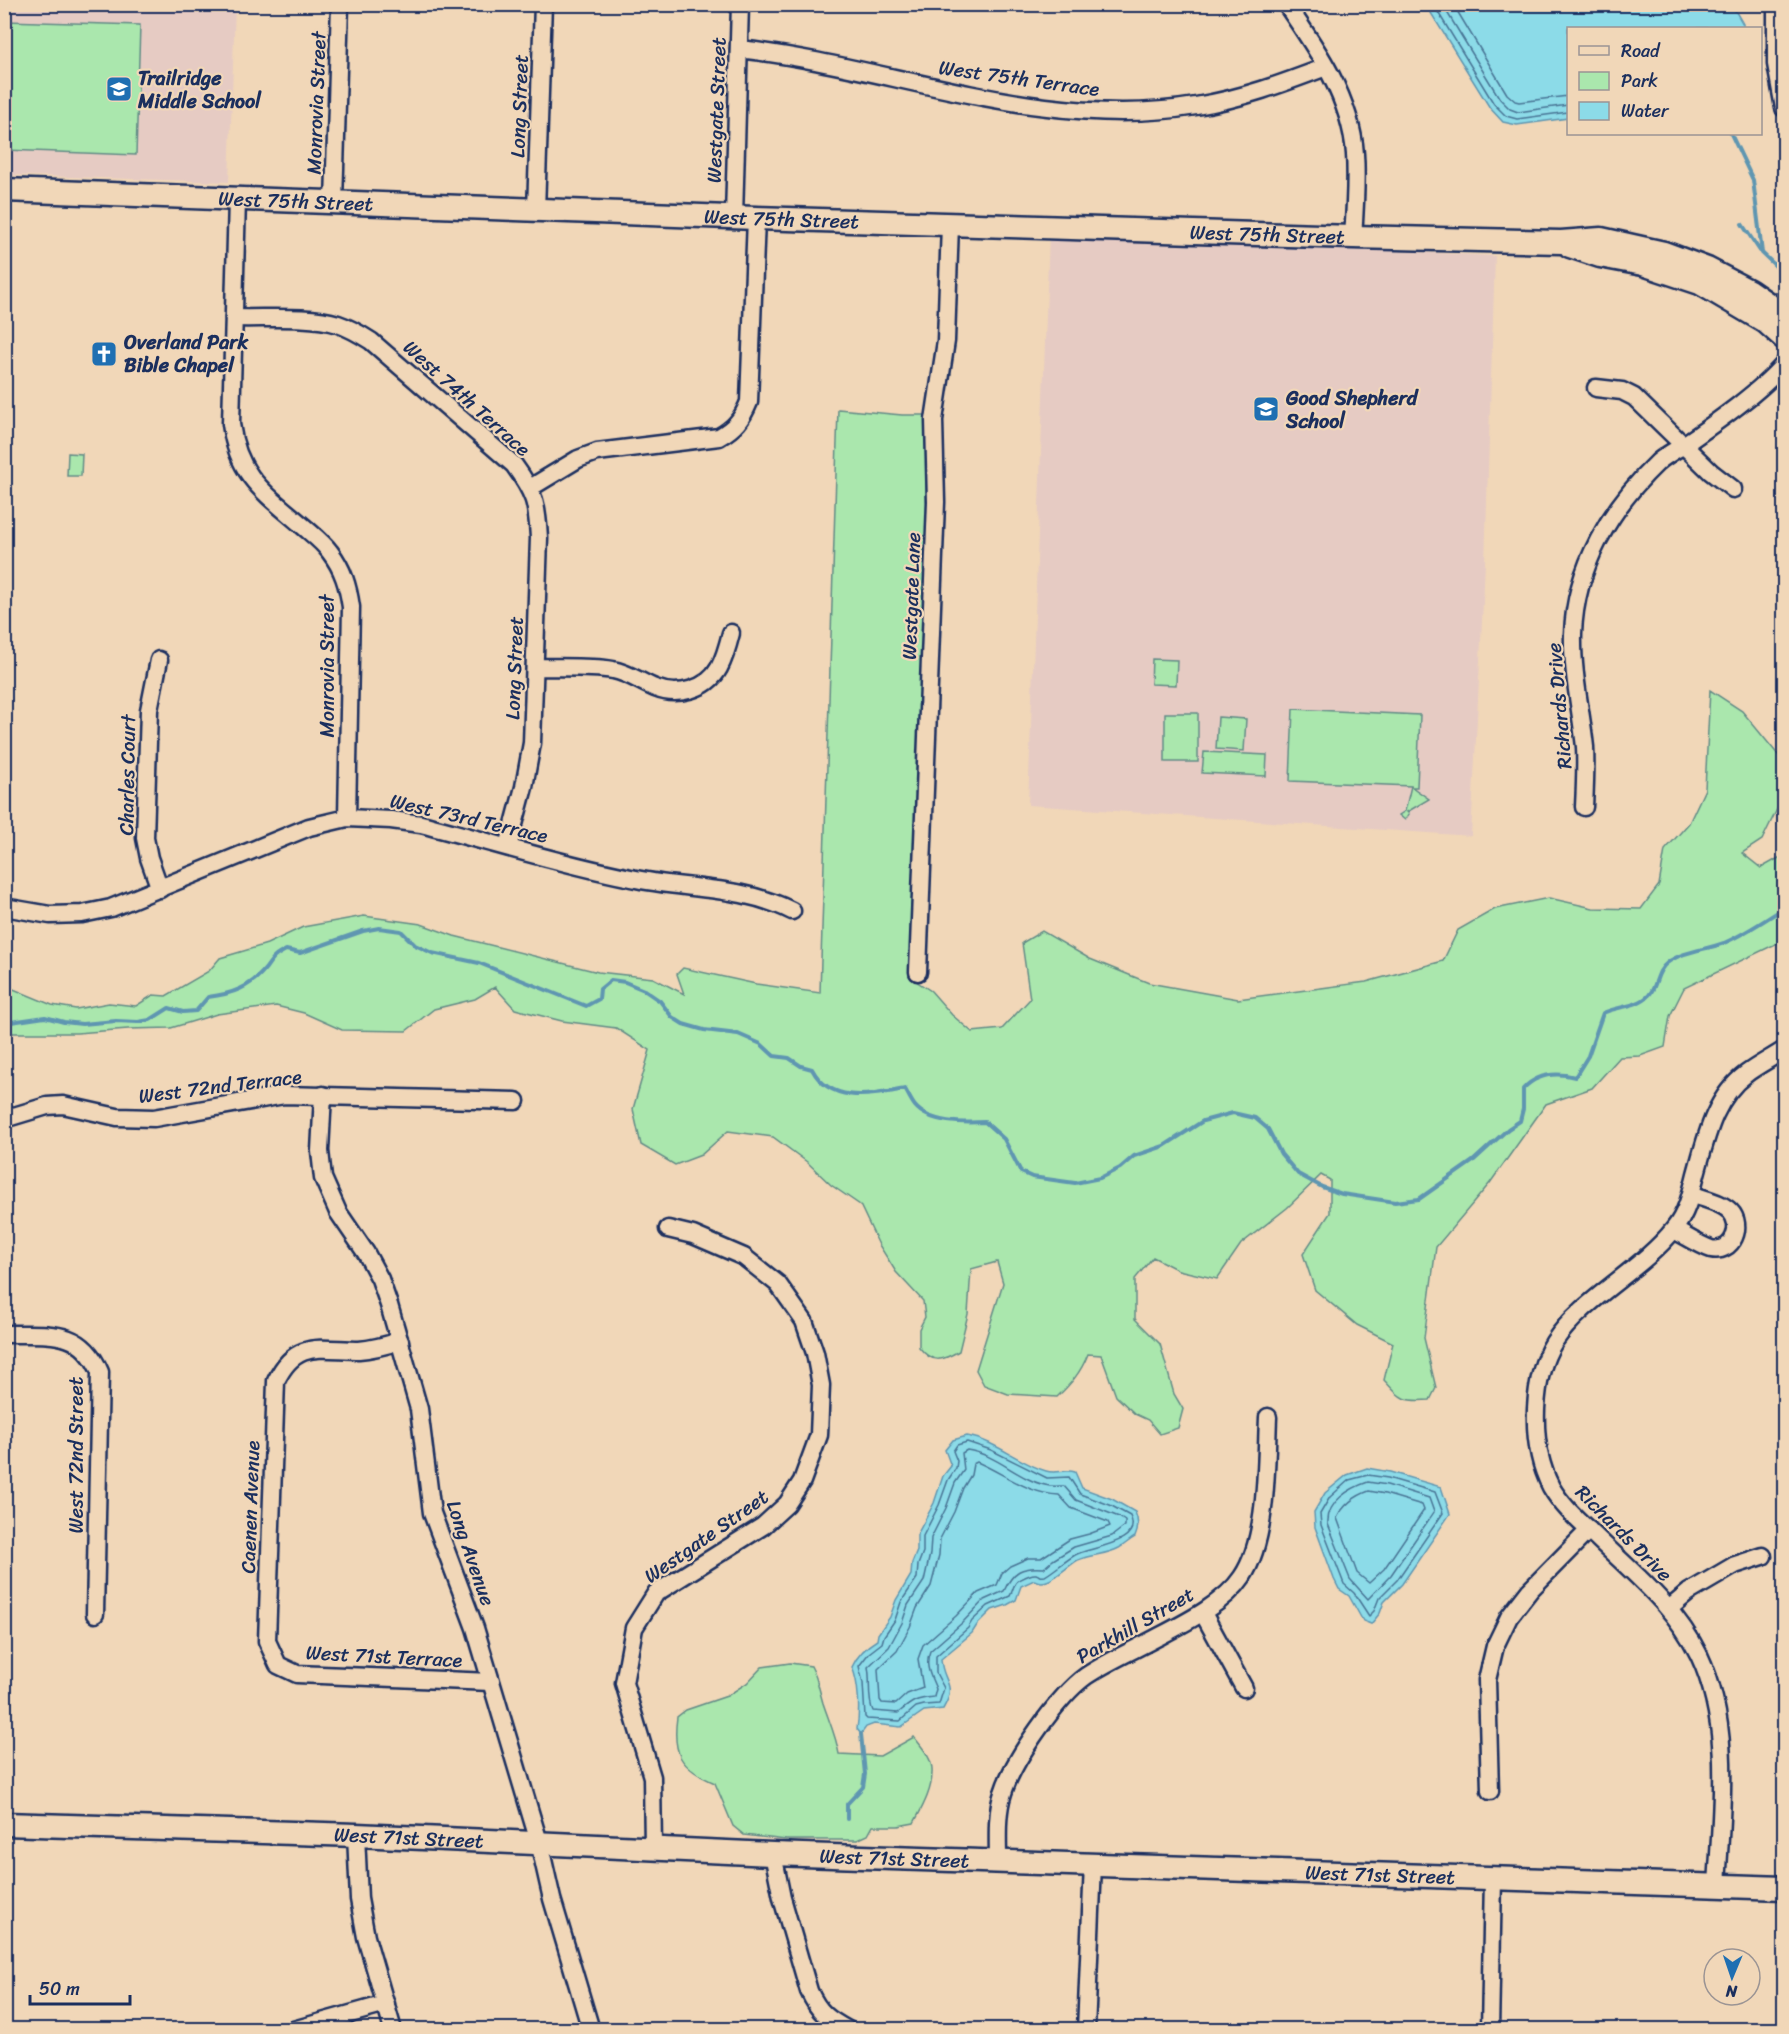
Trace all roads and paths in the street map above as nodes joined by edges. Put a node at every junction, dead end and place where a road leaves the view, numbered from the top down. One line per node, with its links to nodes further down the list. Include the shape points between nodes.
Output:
1 (340, 4): 11 (street, Monrovia Street)
2 (543, 4): 12 (street, Long Street)
3 (740, 4): 6 (street, Westgate Street)
4 (1286, 4): 7 (street)
5 (1776, 4): 8 (street, via 1776,64)
6 (739, 49): 7 (street, West 75th Terrace, via 819,61 979,97 1104,111 1196,106 1247,95); 13 (street, Westgate Street)
7 (1326, 67): 15 (street, via 1342,99 1353,143)
8 (1785, 108)
9 (4, 190): 10 (main road, West 75th Street)
10 (237, 199): 11 (main road, West 75th Street); 17 (street, Monrovia Street)
11 (334, 202): 12 (main road, West 75th Street)
12 (536, 210): 13 (main road, West 75th Street)
13 (745, 218): 14 (main road, West 75th Street); 23 (street, West 74th Terrace, via 749,402 742,419 718,437 597,452)
14 (950, 224): 15 (main road, West 75th Street); 34 (street, Westgate Lane, via 946,341 934,420 936,502)
15 (1353, 237): 16 (main road, West 75th Street)
16 (1561, 242): 18 (main road, West 75th Street, via 1601,239 1686,260 1749,291); 19 (main road, West 75th Street, via 1700,283 1766,322)
17 (234, 318): 23 (street, West 74th Terrace, via 315,320 354,330 514,465); 29 (street, Monrovia Street, via 231,424 240,461 250,478 330,551 348,586 351,607)
18 (1785, 320)
19 (1785, 338)
20 (1785, 364): 22 (street, Richards Drive)
21 (1596, 388): 22 (street, via 1622,391 1634,397)
22 (1684, 445): 24 (street); 28 (street, Richards Drive, via 1660,460 1628,493 1585,569 1573,633 1585,759)
23 (530, 488): 27 (street, Long Street, via 539,538)
24 (1733, 489)
25 (731, 633): 27 (street, via 719,669 707,682 690,690 669,692 612,670)
26 (159, 660): 31 (street, Charles Court, via 149,710 145,838)
27 (535, 668): 30 (street, Long Street, via 532,743)
28 (1584, 807)
29 (346, 818): 30 (street, West 73rd Terrace, via 421,825); 31 (street, West 73rd Terrace, via 288,834)
30 (508, 847): 33 (street, West 73rd Terrace, via 630,878 753,895)
31 (160, 889): 32 (street, West 73rd Terrace, via 111,908 82,914 50,915)
32 (5, 907)
33 (792, 911)
34 (918, 972)
35 (1785, 1050): 39 (street, Richards Drive, via 1745,1074 1719,1105 1704,1143)
36 (323, 1095): 37 (street, West 72nd Terrace); 38 (street, West 72nd Terrace, via 284,1095 154,1118 117,1118 63,1105); 43 (street, Long Avenue, via 323,1178 338,1212 380,1279)
37 (516, 1101)
38 (4, 1119)
39 (1692, 1194): 41 (street, Richards Drive); 41 (street, via 1729,1210 1736,1220 1736,1234 1727,1245 1712,1249)
40 (668, 1229): 57 (street, Westgate Street, via 693,1235 744,1257 778,1284 804,1321 816,1353 821,1385 819,1436 802,1481 787,1504 763,1526 656,1593 634,1628 624,1683 652,1777)
41 (1674, 1230): 45 (street, Richards Drive, via 1568,1325 1554,1342 1542,1370 1535,1418 1544,1469 1562,1504)
42 (4, 1334): 49 (street, West 72nd Street, via 69,1338 84,1346 100,1372)
43 (400, 1341): 50 (street, Caenen Avenue, via 359,1350 305,1350 282,1368 276,1381 267,1641); 51 (street, Long Avenue, via 422,1424 432,1513 465,1598)
44 (1268, 1418): 48 (street, Parkhill Street, via 1262,1512 1254,1551 1242,1578)
45 (1589, 1530): 47 (street, Richards Drive); 53 (street, via 1530,1590 1509,1617 1495,1646 1487,1680)
46 (1763, 1556): 47 (street, via 1735,1565)
47 (1670, 1608): 62 (street, Richards Drive, via 1699,1656 1720,1727)
48 (1203, 1613): 52 (street); 59 (street, Parkhill Street, via 1087,1676 1053,1709 1009,1777 1002,1795)
49 (95, 1614)
50 (278, 1665): 51 (street, West 71st Terrace, via 297,1674)
51 (491, 1682): 56 (street, Long Avenue)
52 (1244, 1688)
53 (1490, 1791)
54 (4, 1824): 55 (main road, West 71st Street)
55 (356, 1835): 56 (main road, West 71st Street); 64 (street, via 359,1899)
56 (539, 1842): 57 (main road, West 71st Street); 67 (street, Long Avenue)
57 (653, 1848): 58 (main road, West 71st Street)
58 (773, 1854): 59 (main road, West 71st Street); 68 (street, via 809,1991 827,2018)
59 (998, 1861): 60 (main road, West 71st Street)
60 (1093, 1864): 61 (main road, West 71st Street); 69 (street)
61 (1493, 1878): 62 (main road, West 71st Street); 70 (street)
62 (1717, 1886): 63 (main road, West 71st Street)
63 (1785, 1888)
64 (386, 2004): 65 (street); 66 (street)
65 (293, 2030)
66 (393, 2030)
67 (591, 2030)
68 (848, 2030)
69 (1086, 2030)
70 (1490, 2030)

